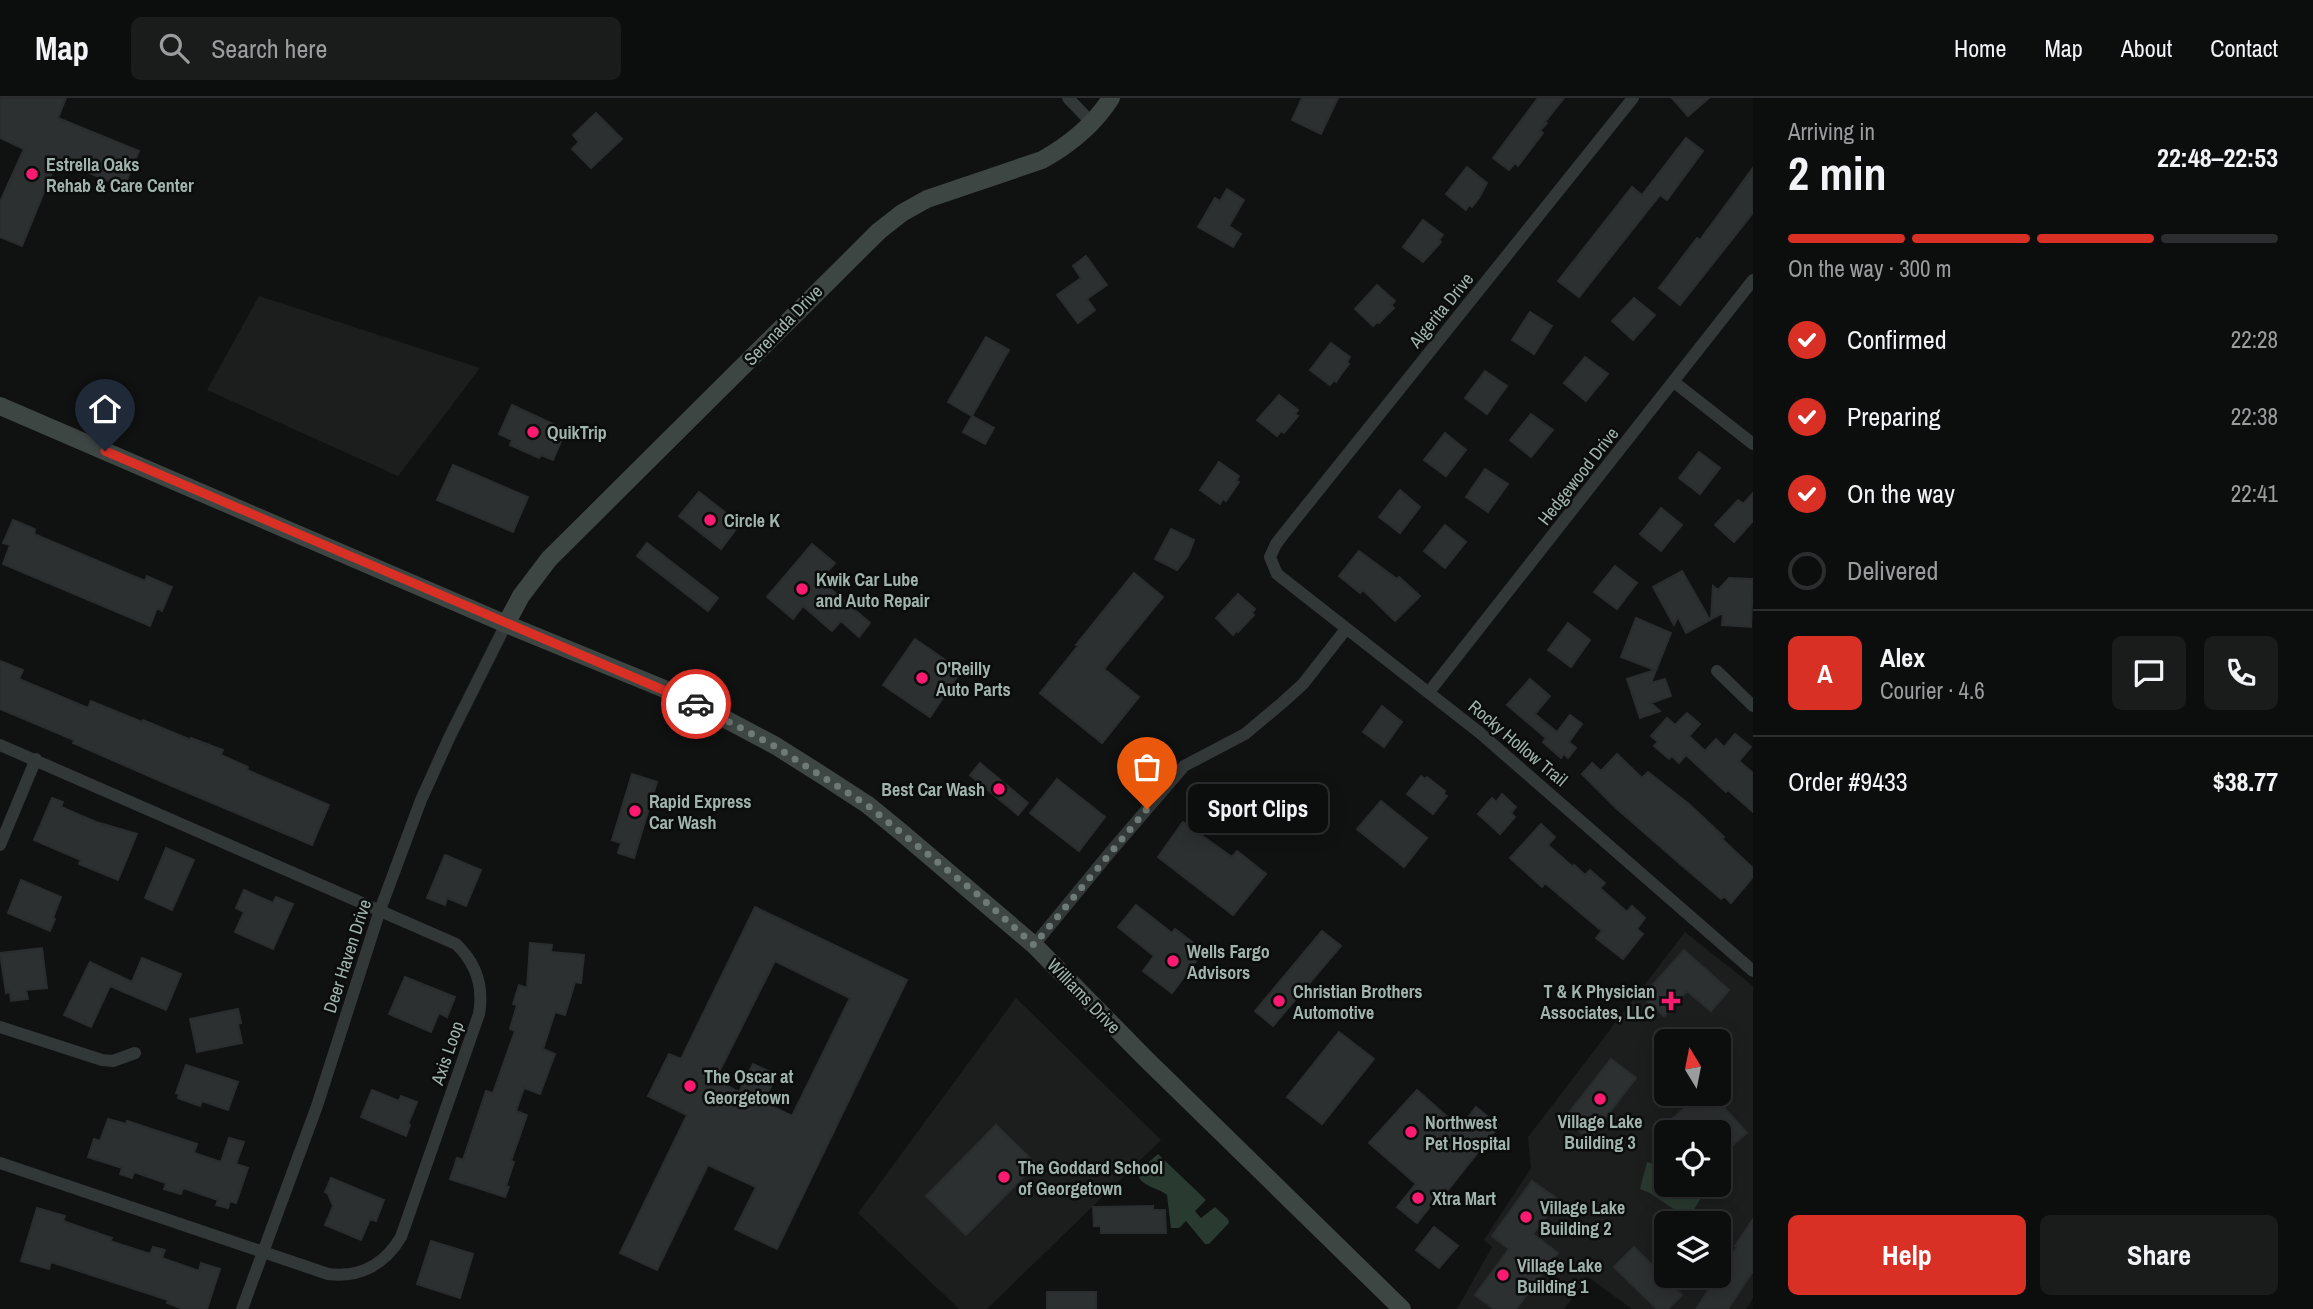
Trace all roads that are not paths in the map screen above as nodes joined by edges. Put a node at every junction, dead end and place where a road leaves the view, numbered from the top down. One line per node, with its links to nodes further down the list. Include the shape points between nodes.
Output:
1 (1068, 98): 4 (street)
2 (1111, 98): 4 (main road, Serenada Drive)
3 (1633, 98): 9 (street, Algerita Drive)
4 (1092, 123): 10 (main road, Serenada Drive, via 1042,160 927,199 879,230 549,559)
5 (1753, 280): 6 (street, Hedgewood Drive)
6 (1674, 382): 8 (street); 13 (street, Hedgewood Drive)
7 (0, 406): 10 (main road, Williams Drive)
8 (1753, 444)
9 (1276, 544): 11 (street, Rocky Hollow Trail, via 1270,557 1277,574)
10 (506, 624): 18 (street, Deer Haven Drive, via 426,788); 19 (main road, Williams Drive, via 684,698 776,747 867,805)
11 (1346, 629): 13 (street, Rocky Hollow Trail); 19 (street, via 1304,684 1282,704 1245,734 1184,766)
12 (1717, 671): 14 (street)
13 (1429, 692): 20 (street, Rocky Hollow Trail)
14 (1753, 706)
15 (0, 745): 16 (street, Axis Loop)
16 (36, 759): 17 (street); 18 (street, Axis Loop)
17 (0, 845)
18 (380, 910): 24 (street, Deer Haven Drive); 24 (street, Axis Loop, via 464,951 476,971 479,1014 395,1247 371,1268 337,1275)
19 (1034, 945): 26 (main road, Williams Drive)
20 (1753, 971)
21 (0, 1027): 22 (street, via 102,1060)
22 (135, 1053)
23 (0, 1163): 24 (street, Axis Loop)
24 (263, 1254): 25 (street, Deer Haven Drive)
25 (242, 1309)
26 (1402, 1309)

